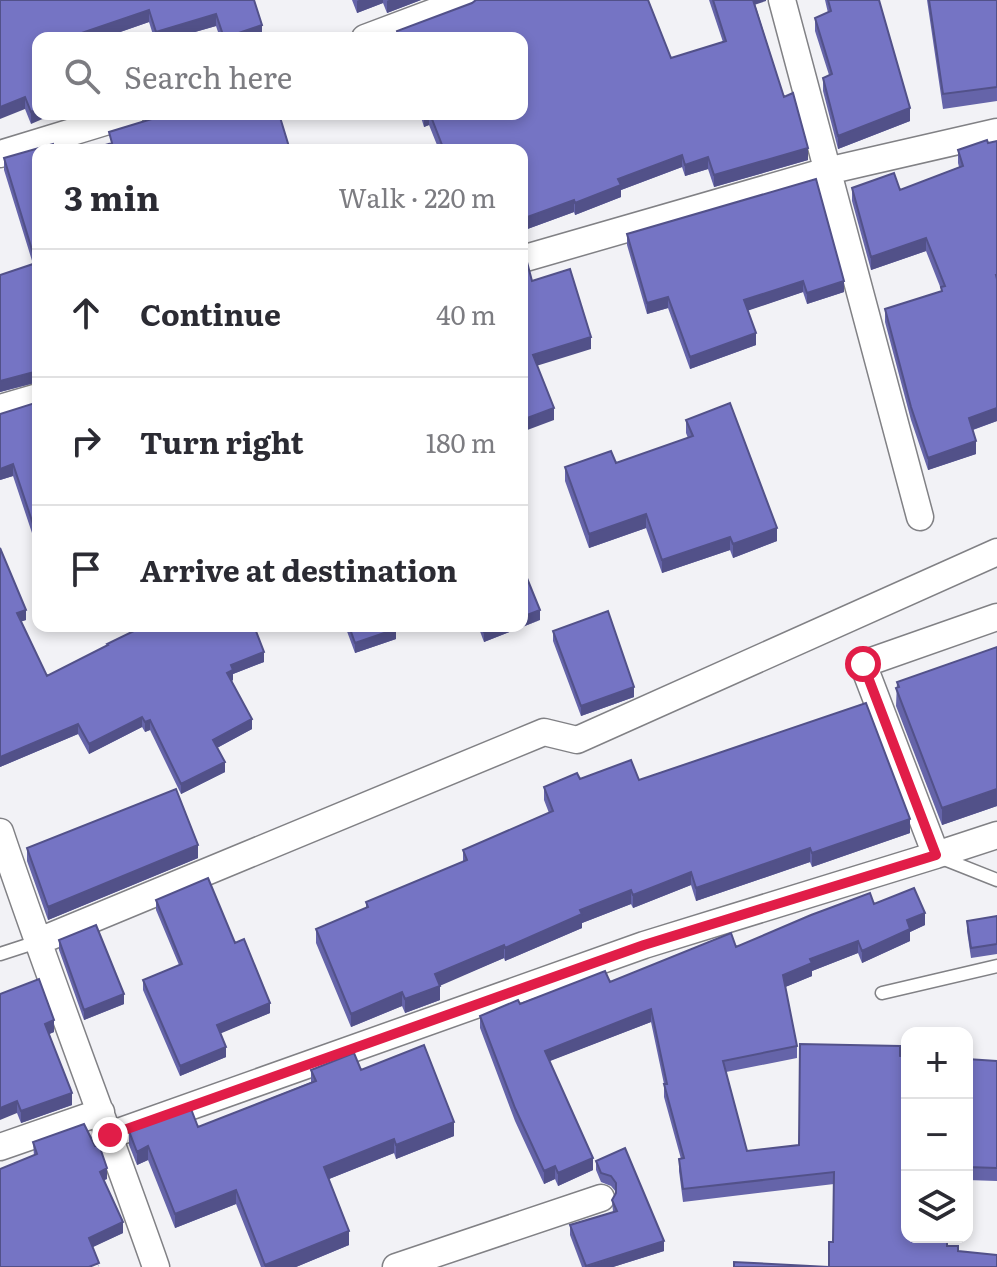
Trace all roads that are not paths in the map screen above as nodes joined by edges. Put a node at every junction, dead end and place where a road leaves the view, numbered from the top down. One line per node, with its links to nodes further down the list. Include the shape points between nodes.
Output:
1 (466, 0): 3 (street)
2 (782, 0): 9 (street)
3 (381, 32)
4 (111, 120): 7 (street)
5 (997, 132): 9 (street)
6 (32, 144): 8 (street)
7 (33, 144)
8 (0, 154)
9 (827, 171): 10 (street); 13 (street)
10 (528, 257)
11 (32, 399): 12 (street)
12 (0, 408)
13 (920, 517)
14 (997, 552): 20 (street, via 577,740 544,732)
15 (997, 617): 18 (street, via 863,664)
16 (0, 832): 20 (street)
17 (997, 835): 18 (street)
18 (936, 855): 19 (lane); 24 (street, via 644,945)
19 (997, 880)
20 (37, 942): 21 (lane); 24 (street)
21 (0, 954)
22 (997, 966): 23 (lane)
23 (882, 993)
24 (106, 1123): 25 (street); 27 (street)
25 (0, 1147)
26 (601, 1198): 28 (street)
27 (156, 1267)
28 (396, 1267)

